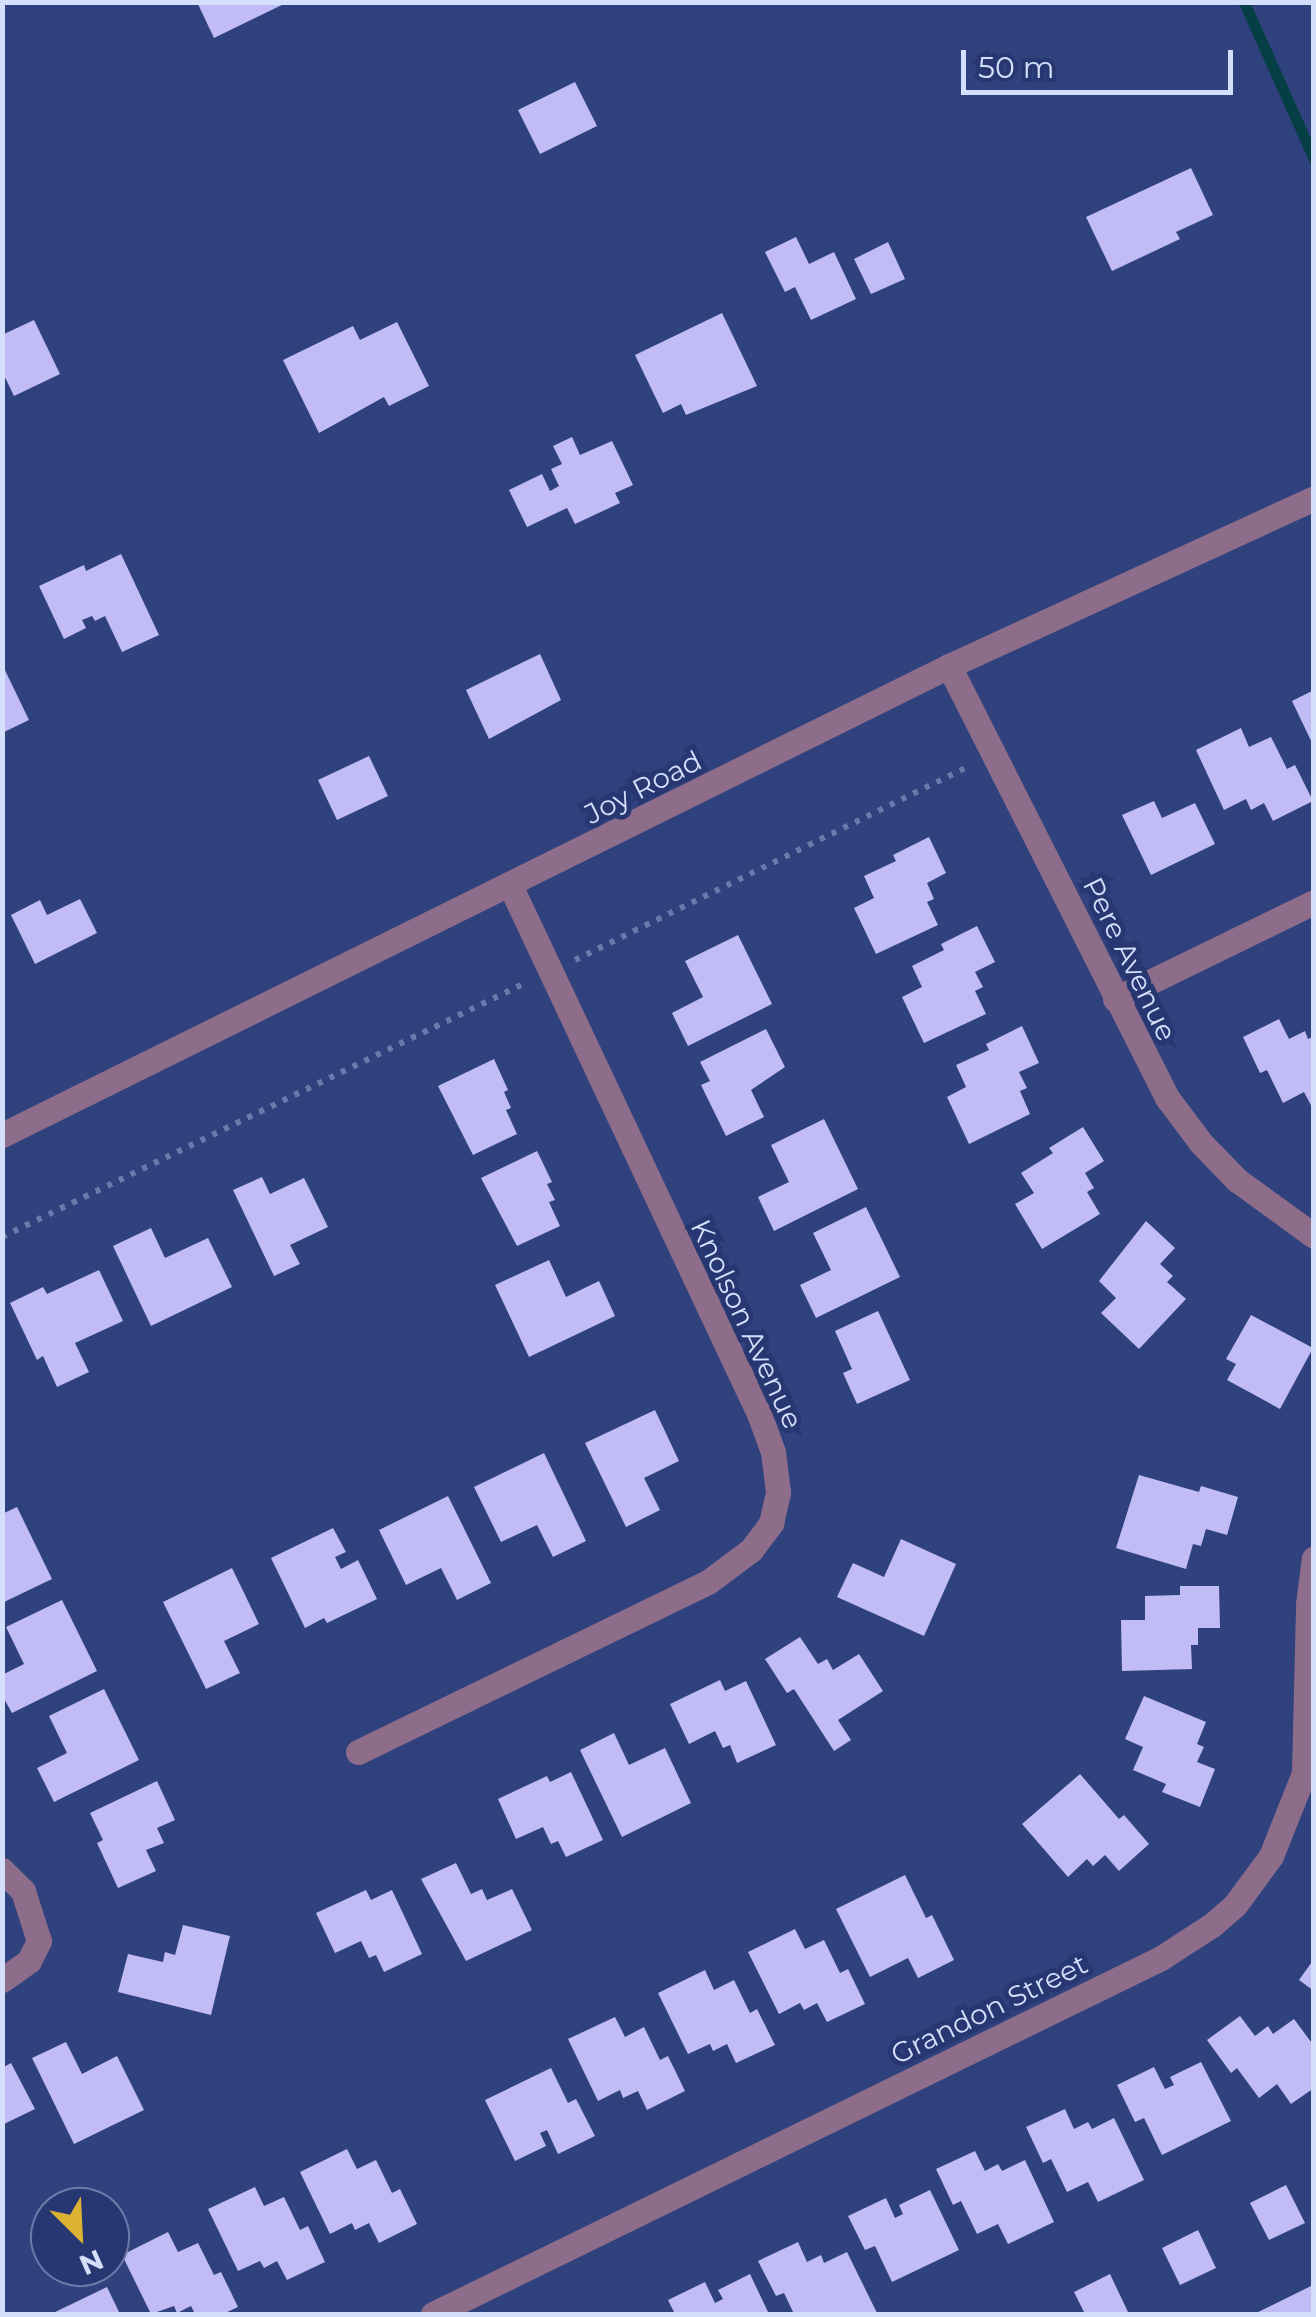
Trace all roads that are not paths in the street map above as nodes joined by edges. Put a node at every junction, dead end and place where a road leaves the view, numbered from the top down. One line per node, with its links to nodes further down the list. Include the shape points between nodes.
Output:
1 (1314, 498): 2 (street, Joy Road)
2 (949, 666): 3 (street, Joy Road); 5 (street, Pere Avenue)
3 (510, 887): 6 (street, Joy Road); 9 (street, Knolson Avenue, via 760,1416 778,1492 771,1523 750,1550 708,1582)
4 (1314, 902): 5 (street)
5 (1115, 999): 7 (street, Pere Avenue, via 1168,1099 1201,1144 1237,1180)
6 (2, 1136)
7 (1314, 1236)
8 (1314, 1558): 12 (street, Grandon Street, via 1304,1773 1271,1856 1212,1926 1161,1958)
9 (358, 1752)
10 (2, 1870): 11 (street, via 24,1891 39,1941 29,1961)
11 (2, 1980)
12 (433, 2314)

